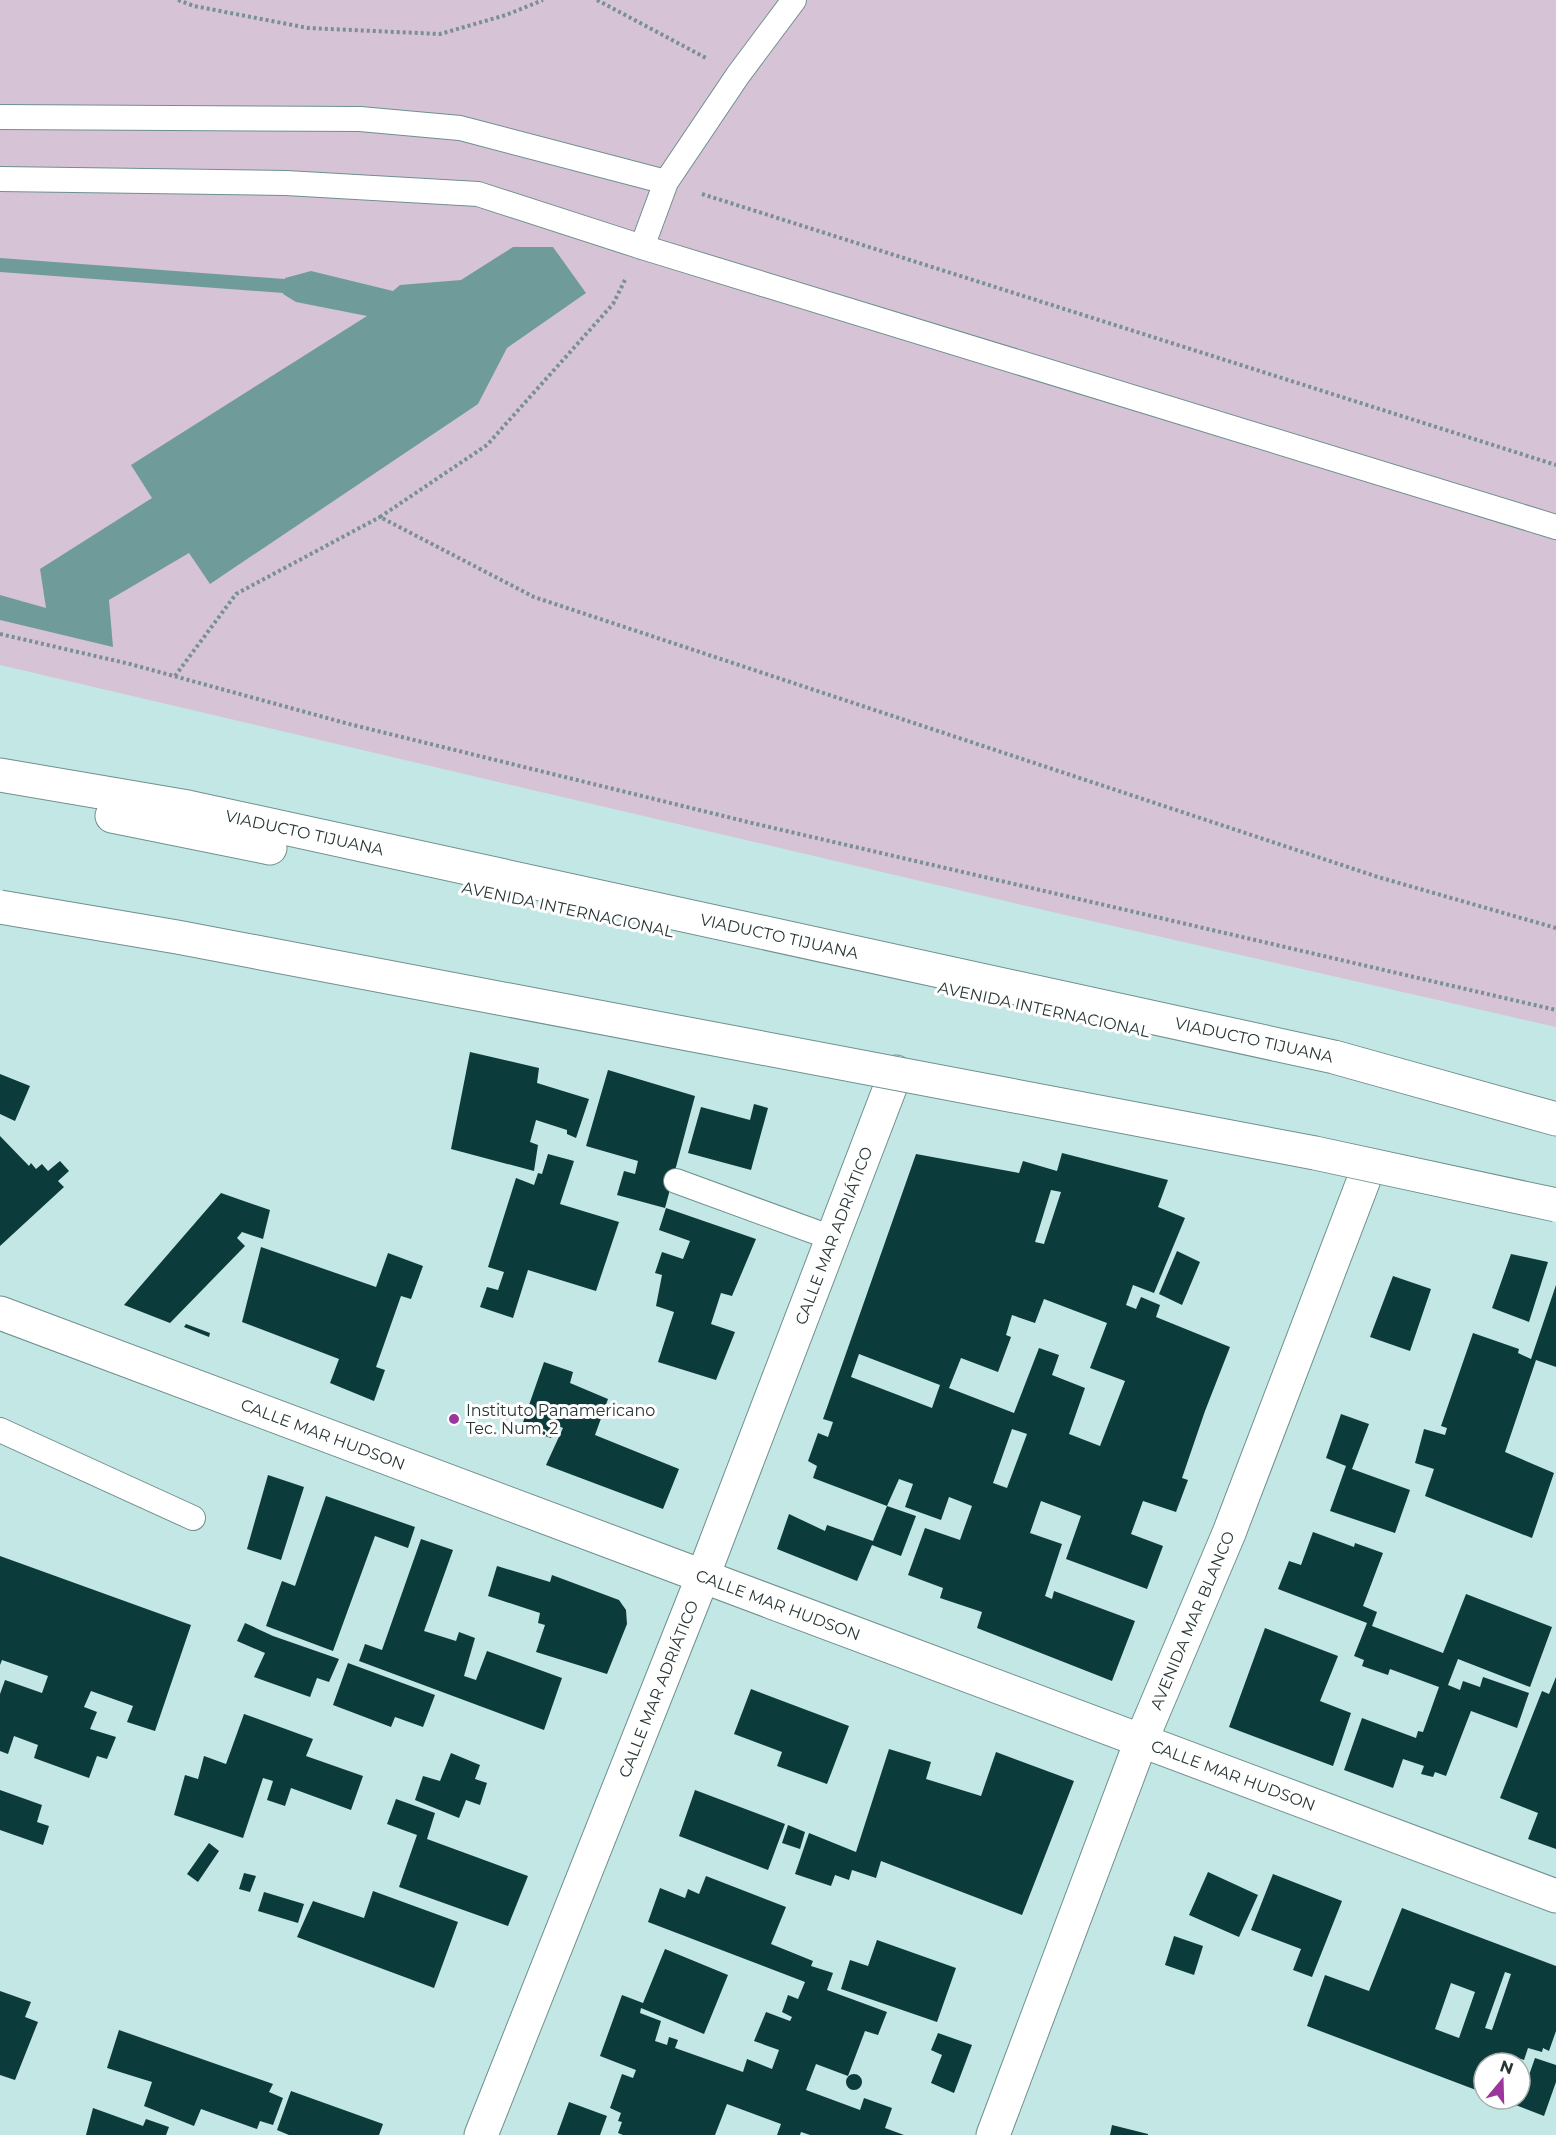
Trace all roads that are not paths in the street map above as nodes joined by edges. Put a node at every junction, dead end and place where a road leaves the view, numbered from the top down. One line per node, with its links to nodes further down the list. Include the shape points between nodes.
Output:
1 (794, 0): 4 (lane)
2 (0, 117): 4 (lane, via 360,119 460,128)
3 (0, 179): 5 (lane, via 286,183 478,194)
4 (666, 182): 5 (lane)
5 (642, 247): 6 (lane)
6 (1556, 527)
7 (0, 775): 12 (main road, VIADUCTO TIJUANA, via 188,807 1334,1057)
8 (0, 792): 13 (main road, AVENIDA INTERNACIONAL, via 1172,1035)
9 (0, 893): 11 (main road)
10 (0, 907): 16 (main road, bridge, via 177,937 1268,1144)
11 (896, 1072): 14 (main road); 18 (main road, CALLE MAR ADRIÁTICO)
12 (1556, 1119)
13 (1556, 1127)
14 (1366, 1174): 17 (main road); 23 (main road, AVENIDA MAR BLANCO, via 1229,1533)
15 (676, 1180): 18 (lane)
16 (1556, 1205)
17 (1556, 1218)
18 (832, 1238): 22 (main road, CALLE MAR ADRIÁTICO)
19 (0, 1313): 22 (main road, CALLE MAR HUDSON)
20 (0, 1430): 21 (lane)
21 (193, 1518)
22 (703, 1576): 23 (main road, CALLE MAR HUDSON); 25 (main road, CALLE MAR ADRIÁTICO)
23 (1141, 1741): 24 (main road, CALLE MAR HUDSON); 26 (main road, AVENIDA MAR BLANCO)
24 (1556, 1896)
25 (481, 2135)
26 (993, 2135)

